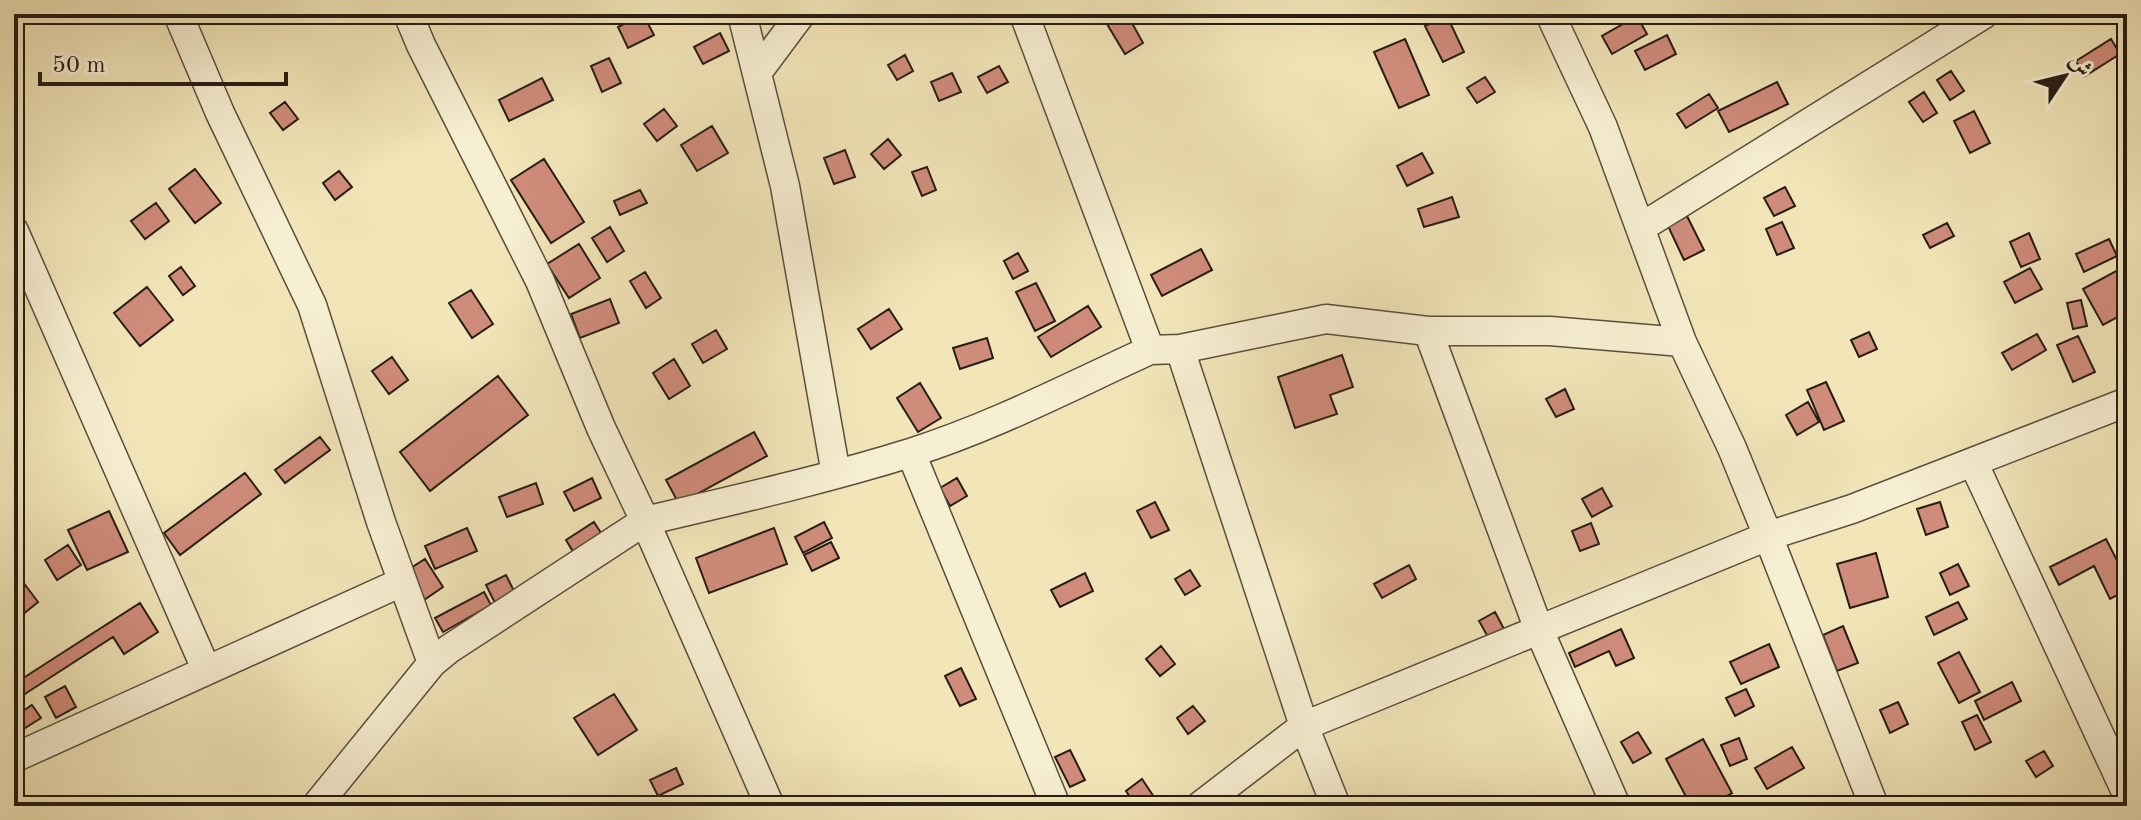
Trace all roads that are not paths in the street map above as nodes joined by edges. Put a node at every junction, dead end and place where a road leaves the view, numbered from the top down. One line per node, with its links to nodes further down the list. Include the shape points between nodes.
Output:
1 (178, 14): 21 (street, via 312,305)
2 (408, 14): 19 (street, via 540,281)
3 (742, 14): 8 (street)
4 (801, 14): 8 (street)
5 (1024, 14): 14 (street)
6 (1550, 14): 9 (street, via 1603,127)
7 (1984, 14): 9 (street)
8 (757, 73): 18 (street, via 785,186)
9 (1640, 228): 12 (street)
10 (14, 231): 24 (street)
11 (1428, 331): 12 (street, via 1550,331); 13 (street, via 1326,319); 22 (street)
12 (1682, 342): 20 (street)
13 (1180, 349): 14 (street); 25 (street)
14 (1150, 350): 16 (street, via 977,429)
15 (2127, 402): 17 (street)
16 (911, 453): 18 (street); 30 (street)
17 (1973, 462): 20 (street); 27 (street)
18 (836, 474): 19 (street)
19 (645, 521): 23 (street); 29 (street)
20 (1768, 536): 22 (street); 34 (street)
21 (402, 582): 23 (street); 24 (street)
22 (1539, 630): 25 (street); 33 (street)
23 (432, 663): 28 (street)
24 (206, 669): 26 (street)
25 (1304, 726): 31 (street); 32 (street)
26 (14, 758)
27 (2127, 794)
28 (316, 806)
29 (770, 806)
30 (1056, 806)
31 (1200, 806)
32 (1336, 806)
33 (1616, 806)
34 (1874, 806)

